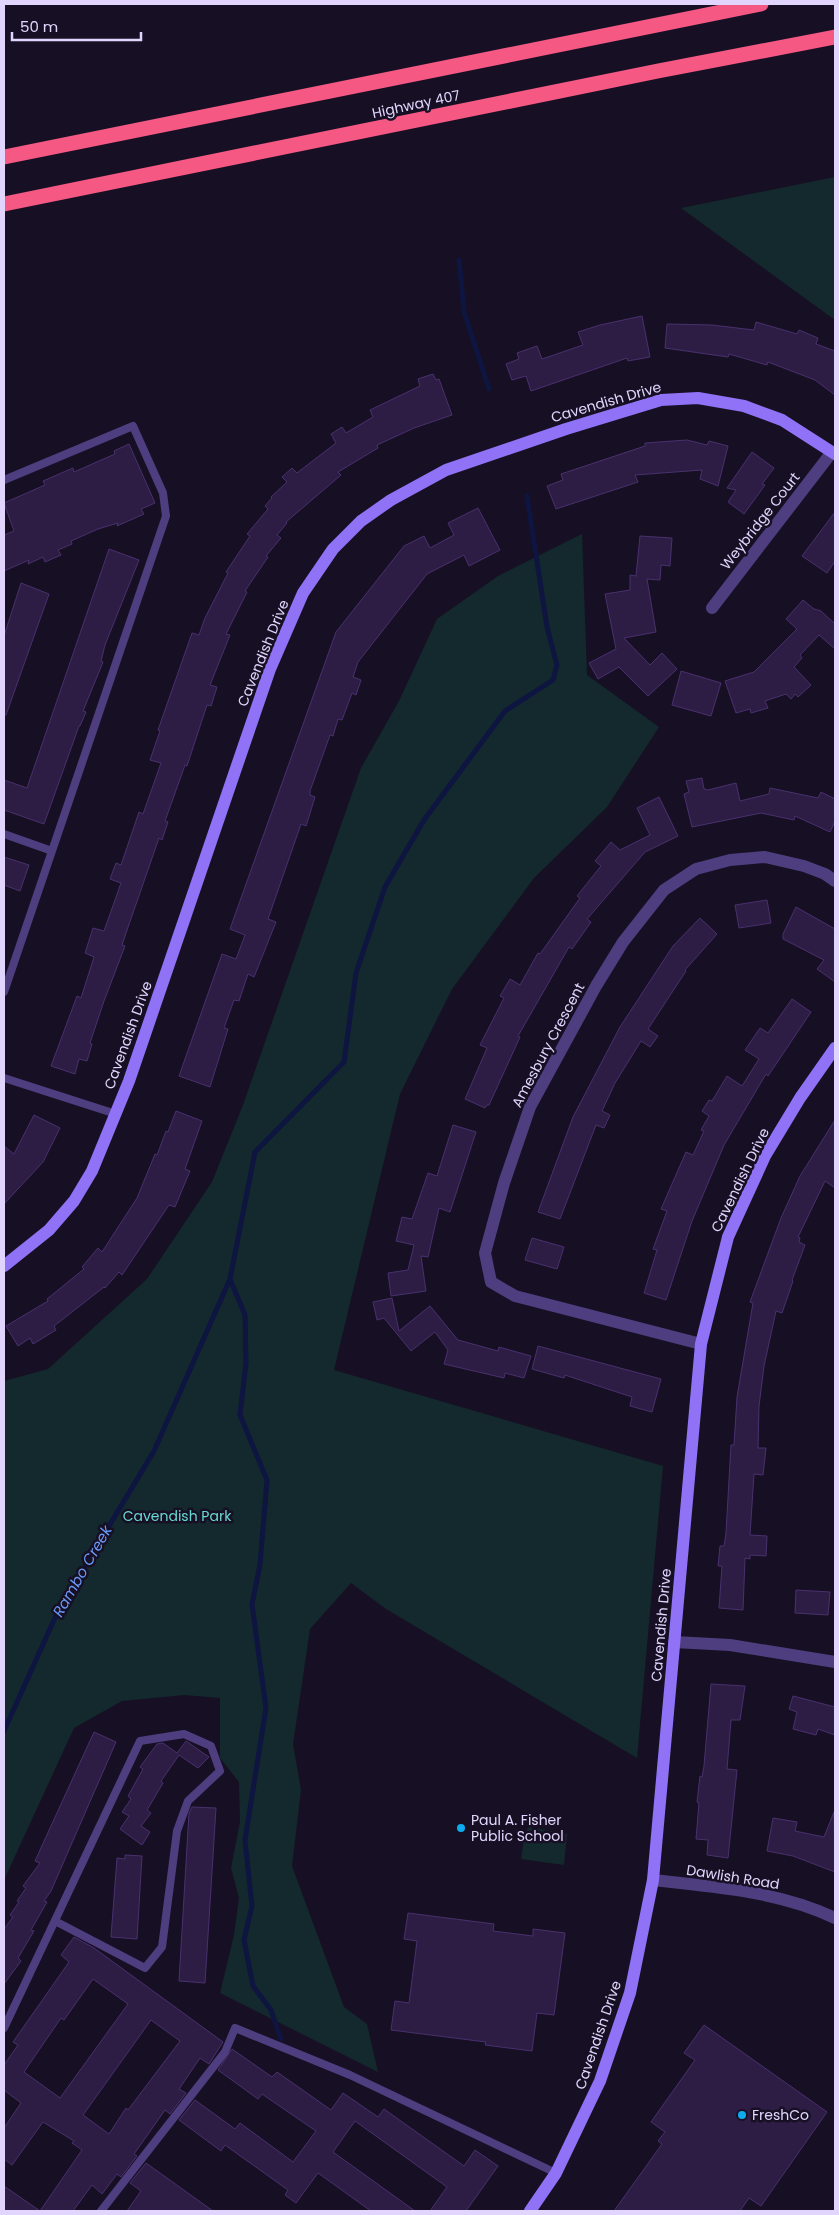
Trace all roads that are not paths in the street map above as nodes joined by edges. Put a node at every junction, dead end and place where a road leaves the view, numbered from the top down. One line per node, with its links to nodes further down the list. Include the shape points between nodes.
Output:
1 (761, 4): 3 (highway)
2 (835, 37): 4 (highway, Highway 407)
3 (4, 157)
4 (4, 204)
5 (834, 453): 7 (street, Weybridge Court); 15 (street, Cavendish Drive, via 782,420 744,406 698,398 661,400 446,470 390,500 361,521 333,549 303,593 270,669)
6 (4, 480): 9 (lane, via 133,426 163,493 166,516)
7 (712, 608)
8 (4, 834): 9 (lane)
9 (52, 851): 11 (lane)
10 (835, 881): 17 (street, Amesbury Crescent, via 804,866 765,857 730,860 696,869 664,890 623,942 566,1039 530,1106 504,1183 486,1253 491,1282 514,1296)
11 (7, 973): 12 (lane)
12 (4, 992)
13 (835, 1048): 17 (street, Cavendish Drive, via 770,1148 740,1209 728,1237)
14 (4, 1078): 15 (lane)
15 (116, 1114): 16 (street, Cavendish Drive, via 92,1171 74,1201 49,1230)
16 (4, 1266)
17 (701, 1344): 18 (street, Cavendish Drive)
18 (674, 1642): 19 (street, via 730,1645); 20 (street, Cavendish Drive)
19 (835, 1662)
20 (653, 1880): 21 (street, Dawlish Road, via 752,1892); 24 (street, Cavendish Drive, via 626,2006 600,2081)
21 (835, 1918)
22 (55, 1922): 22 (lane, via 145,1968 162,1947 177,1831 188,1801 220,1771 211,1746 184,1734 140,1741); 23 (lane)
23 (4, 2028)
24 (556, 2173): 25 (lane, via 350,2075 235,2028 225,2052); 26 (street, Cavendish Drive)
25 (101, 2211)
26 (530, 2211)

